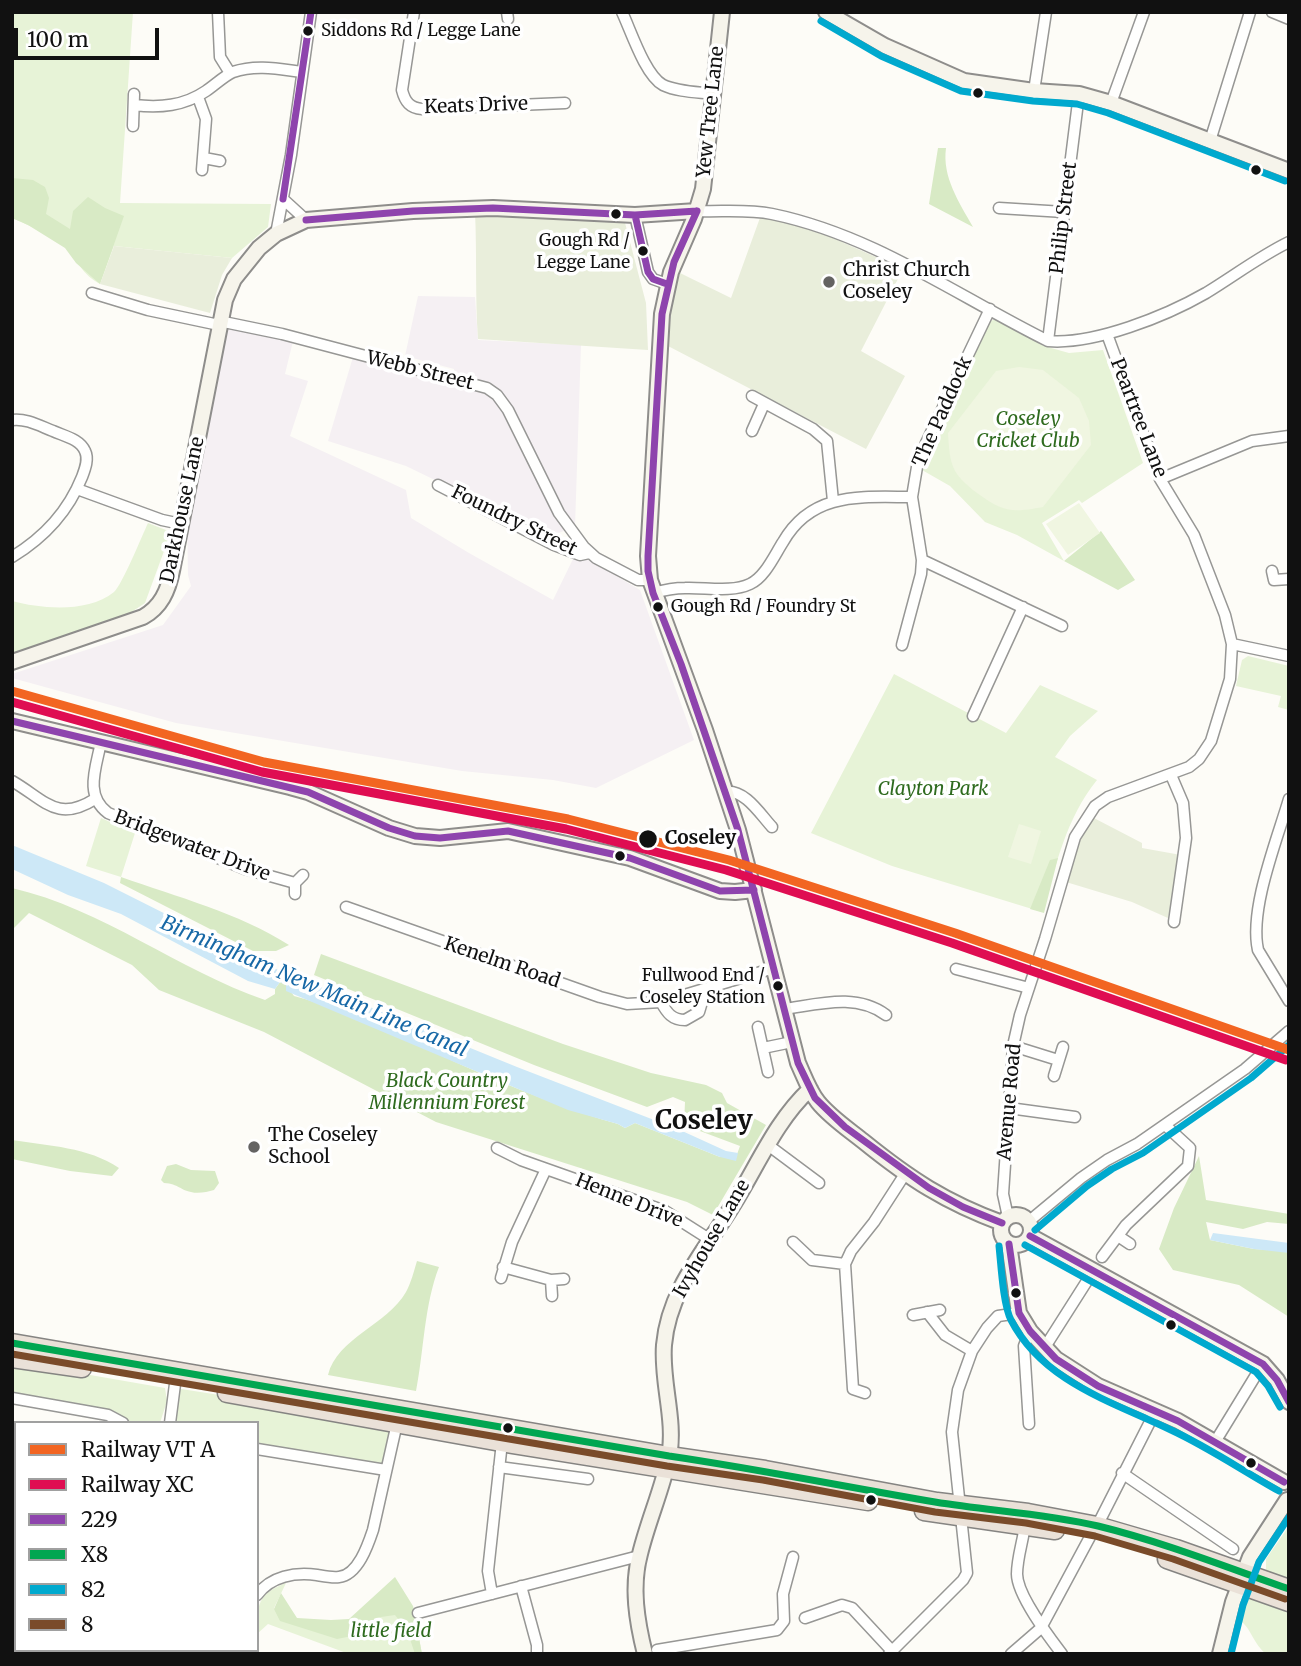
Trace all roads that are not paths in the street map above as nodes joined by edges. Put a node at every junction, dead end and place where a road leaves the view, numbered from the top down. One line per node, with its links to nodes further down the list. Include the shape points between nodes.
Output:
1 (218, 12): 14 (street, via 220,57)
2 (311, 12): 13 (street)
3 (414, 12): 22 (street, Keats Drive, via 402,90 412,107)
4 (622, 12): 17 (street, via 649,71 660,83)
5 (722, 12): 17 (main road, Yew Tree Lane)
6 (826, 12): 11 (main road)
7 (1046, 12): 15 (street)
8 (1144, 12): 20 (street)
9 (1250, 12): 24 (street)
10 (1272, 12): 12 (street)
11 (843, 16): 15 (main road, via 885,46 964,81)
12 (1289, 19)
13 (302, 72): 14 (street, via 267,67); 29 (street)
14 (230, 73): 19 (street)
15 (1034, 91): 18 (main road)
16 (134, 94): 21 (street)
17 (713, 94): 31 (main road, Yew Tree Lane)
18 (1080, 94): 20 (main road); 32 (street, Philip Street)
19 (198, 96): 21 (street, via 155,108); 25 (street, via 206,119)
20 (1111, 103): 24 (main road)
21 (134, 105): 23 (street)
22 (559, 106)
23 (133, 125)
24 (1210, 141): 28 (main road)
25 (204, 158): 26 (street); 27 (street)
26 (220, 161)
27 (202, 170)
28 (1289, 171)
29 (283, 199): 34 (street); 35 (street)
30 (1006, 205): 32 (street)
31 (697, 211): 33 (main road); 37 (main road, Yew Tree Lane); 39 (street, via 751,211 827,228 916,268)
32 (1065, 212): 42 (street, Philip Street)
33 (635, 215): 34 (main road, via 493,208); 37 (street, via 648,272)
34 (306, 220): 35 (main road, Darkhouse Lane)
35 (276, 234): 40 (main road, Darkhouse Lane, via 241,269)
36 (1289, 242): 41 (street, via 1204,294)
37 (667, 284): 59 (main road, Yew Tree Lane, via 648,556)
38 (92, 293): 40 (street, Webb Street, via 148,310)
39 (990, 309): 42 (street); 51 (street, The Paddock, via 926,443)
40 (219, 323): 53 (main road, Darkhouse Lane); 54 (street, Webb Street, via 282,334 487,388 508,410 559,513)
41 (1107, 334): 42 (street, via 1068,343); 48 (street, Peartree Lane)
42 (1048, 341)
43 (752, 396): 44 (street)
44 (764, 404): 46 (street); 52 (street, via 827,441)
45 (12, 420): 50 (street, via 24,420 82,446 87,463)
46 (752, 431)
47 (1289, 436): 48 (street, via 1252,441)
48 (1160, 479): 64 (street, Peartree Lane, via 1194,535)
49 (438, 485): 54 (street, Foundry Street, via 554,545 580,555)
50 (77, 489): 53 (street); 55 (street, via 47,531)
51 (912, 497): 52 (street); 56 (street, The Paddock)
52 (833, 501): 59 (street, via 795,525 752,583 735,588)
53 (181, 524): 67 (main road, Darkhouse Lane, via 169,585 152,612)
54 (589, 553): 59 (street, Webb Street)
55 (12, 557)
56 (922, 560): 60 (street); 63 (street, The Paddock)
57 (1272, 571): 58 (street, via 1274,580)
58 (1289, 579)
59 (652, 587): 73 (main road, Yew Tree Lane)
60 (1023, 607): 61 (street); 68 (street)
61 (1062, 626)
62 (894, 630): 63 (street)
63 (906, 634): 65 (street, The Paddock)
64 (1232, 644): 66 (street); 71 (street, Peartree Lane, via 1230,680 1211,741 1199,759)
65 (902, 645)
66 (1289, 656)
67 (12, 662)
68 (973, 716)
69 (12, 721): 70 (main road)
70 (102, 743): 74 (street, Bridgewater Drive, via 92,784); 78 (main road, via 308,792 415,836 508,831 630,858 720,891)
71 (1171, 775): 80 (street, via 1183,803 1186,838); 83 (street, Avenue Road, via 1119,792 1095,806 1075,837)
72 (12, 781): 74 (street, Bridgewater Drive, via 64,811)
73 (725, 792): 76 (street, via 744,797); 78 (main road, Yew Tree Lane)
74 (95, 799): 77 (street, Bridgewater Drive, via 116,817 295,889)
75 (1289, 799): 85 (street, via 1260,902 1256,941)
76 (772, 827)
77 (303, 875)
78 (754, 890): 81 (main road, Yew Tree Lane)
79 (346, 907): 86 (street, Kenelm Road, via 600,997 627,1003)
80 (1174, 922)
81 (774, 968): 84 (street, Kenelm Road); 87 (main road, Yew Tree Lane)
82 (956, 970): 83 (street)
83 (1029, 988): 92 (street, Avenue Road)
84 (701, 990): 86 (street, Kenelm Road); 86 (street, via 699,1012 685,1020 674,1018)
85 (1289, 1001)
86 (661, 1002)
87 (785, 1009): 88 (street, via 842,1001); 91 (main road, Yew Tree Lane)
88 (886, 1015)
89 (758, 1027): 94 (street)
90 (1289, 1031): 101 (street, via 1245,1069)
91 (792, 1042): 94 (street); 98 (main road, Yew Tree Lane)
92 (1013, 1046): 95 (street); 99 (street, Avenue Road)
93 (1063, 1047): 95 (street)
94 (763, 1048): 96 (street)
95 (1058, 1060): 97 (street)
96 (768, 1072)
97 (1054, 1076)
98 (810, 1089): 102 (main road, Ivyhouse Lane, via 795,1103); 105 (main road, Yew Tree Lane, via 841,1123)
99 (1009, 1108): 100 (street); 107 (street, Avenue Road)
100 (1075, 1117)
101 (1165, 1125): 108 (street, via 1081,1178); 109 (street, via 1190,1148 1188,1167)
102 (768, 1145): 106 (street); 110 (main road, Ivyhouse Lane)
103 (497, 1149): 104 (street, Henne Drive)
104 (546, 1169): 110 (street, Henne Drive, via 665,1211); 117 (street, via 502,1273)
105 (905, 1174): 107 (main road, Yew Tree Lane, via 964,1209); 115 (street)
106 (818, 1183)
107 (1005, 1220): 108 (main road, via 1020,1216); 112 (main road, via 1000,1232)
108 (1029, 1229): 112 (main road, via 1020,1245); 133 (main road, via 1263,1364)
109 (1118, 1236): 113 (street); 114 (street)
110 (709, 1239): 142 (main road, Ivyhouse Lane, via 683,1282 666,1329)
111 (797, 1242): 115 (street, via 812,1260)
112 (1009, 1244): 122 (main road)
113 (1130, 1244)
114 (1102, 1257)
115 (845, 1264): 131 (street, via 853,1390)
116 (564, 1279): 117 (street)
117 (551, 1280): 119 (street)
118 (1087, 1281): 126 (street)
119 (552, 1296)
120 (940, 1310): 121 (street)
121 (927, 1312): 123 (street); 127 (street, via 945,1335)
122 (1019, 1312): 124 (main road); 127 (street, via 998,1316)
123 (913, 1315)
124 (1031, 1331): 126 (main road); 138 (street, via 1024,1346)
125 (12, 1343): 135 (highway)
126 (1045, 1347): 134 (main road, via 1080,1377)
127 (972, 1351): 149 (street, via 953,1422)
128 (12, 1358): 130 (highway)
129 (1256, 1375): 140 (street)
130 (175, 1384): 135 (highway); 137 (street)
131 (865, 1393)
132 (12, 1398): 136 (street, via 108,1415)
133 (1289, 1402)
134 (1156, 1410): 140 (main road); 145 (street)
135 (398, 1416): 139 (highway); 144 (street)
136 (119, 1421)
137 (170, 1421)
138 (1029, 1424)
139 (504, 1434): 142 (highway); 143 (street)
140 (1215, 1442): 147 (main road)
141 (259, 1449): 144 (street)
142 (667, 1462): 149 (highway, via 765,1470); 153 (main road, Ivyhouse Lane)
143 (499, 1467): 146 (street); 159 (street, via 488,1571)
144 (386, 1470): 158 (street, via 368,1545 348,1574 297,1573 272,1582)
145 (1122, 1473): 151 (street); 152 (street)
146 (589, 1479)
147 (1286, 1479): 148 (main road, via 1282,1492)
148 (1288, 1501): 155 (main road, via 1250,1557)
149 (960, 1510): 150 (highway); 151 (highway); 167 (street, via 964,1580)
150 (1025, 1525): 151 (highway); 163 (street, via 1018,1583)
151 (1094, 1531): 155 (highway, via 1172,1560); 163 (street)
152 (1233, 1549)
153 (639, 1556): 156 (street); 166 (main road, Ivyhouse Lane, via 637,1621)
154 (793, 1557): 164 (street, via 783,1594 781,1626 772,1633)
155 (1242, 1579): 157 (highway); 160 (highway); 172 (main road)
156 (521, 1586): 159 (street); 168 (street)
157 (1289, 1589)
158 (259, 1593)
159 (492, 1594): 161 (street)
160 (1289, 1602)
161 (418, 1613)
162 (804, 1618): 167 (street, via 842,1605 852,1608)
163 (1041, 1628): 170 (street); 171 (street)
164 (721, 1642): 165 (street); 169 (street)
165 (671, 1651): 166 (street)
166 (651, 1652)
167 (890, 1652)
168 (537, 1654)
169 (725, 1654)
170 (1011, 1654)
171 (1062, 1654)
172 (1220, 1654)

